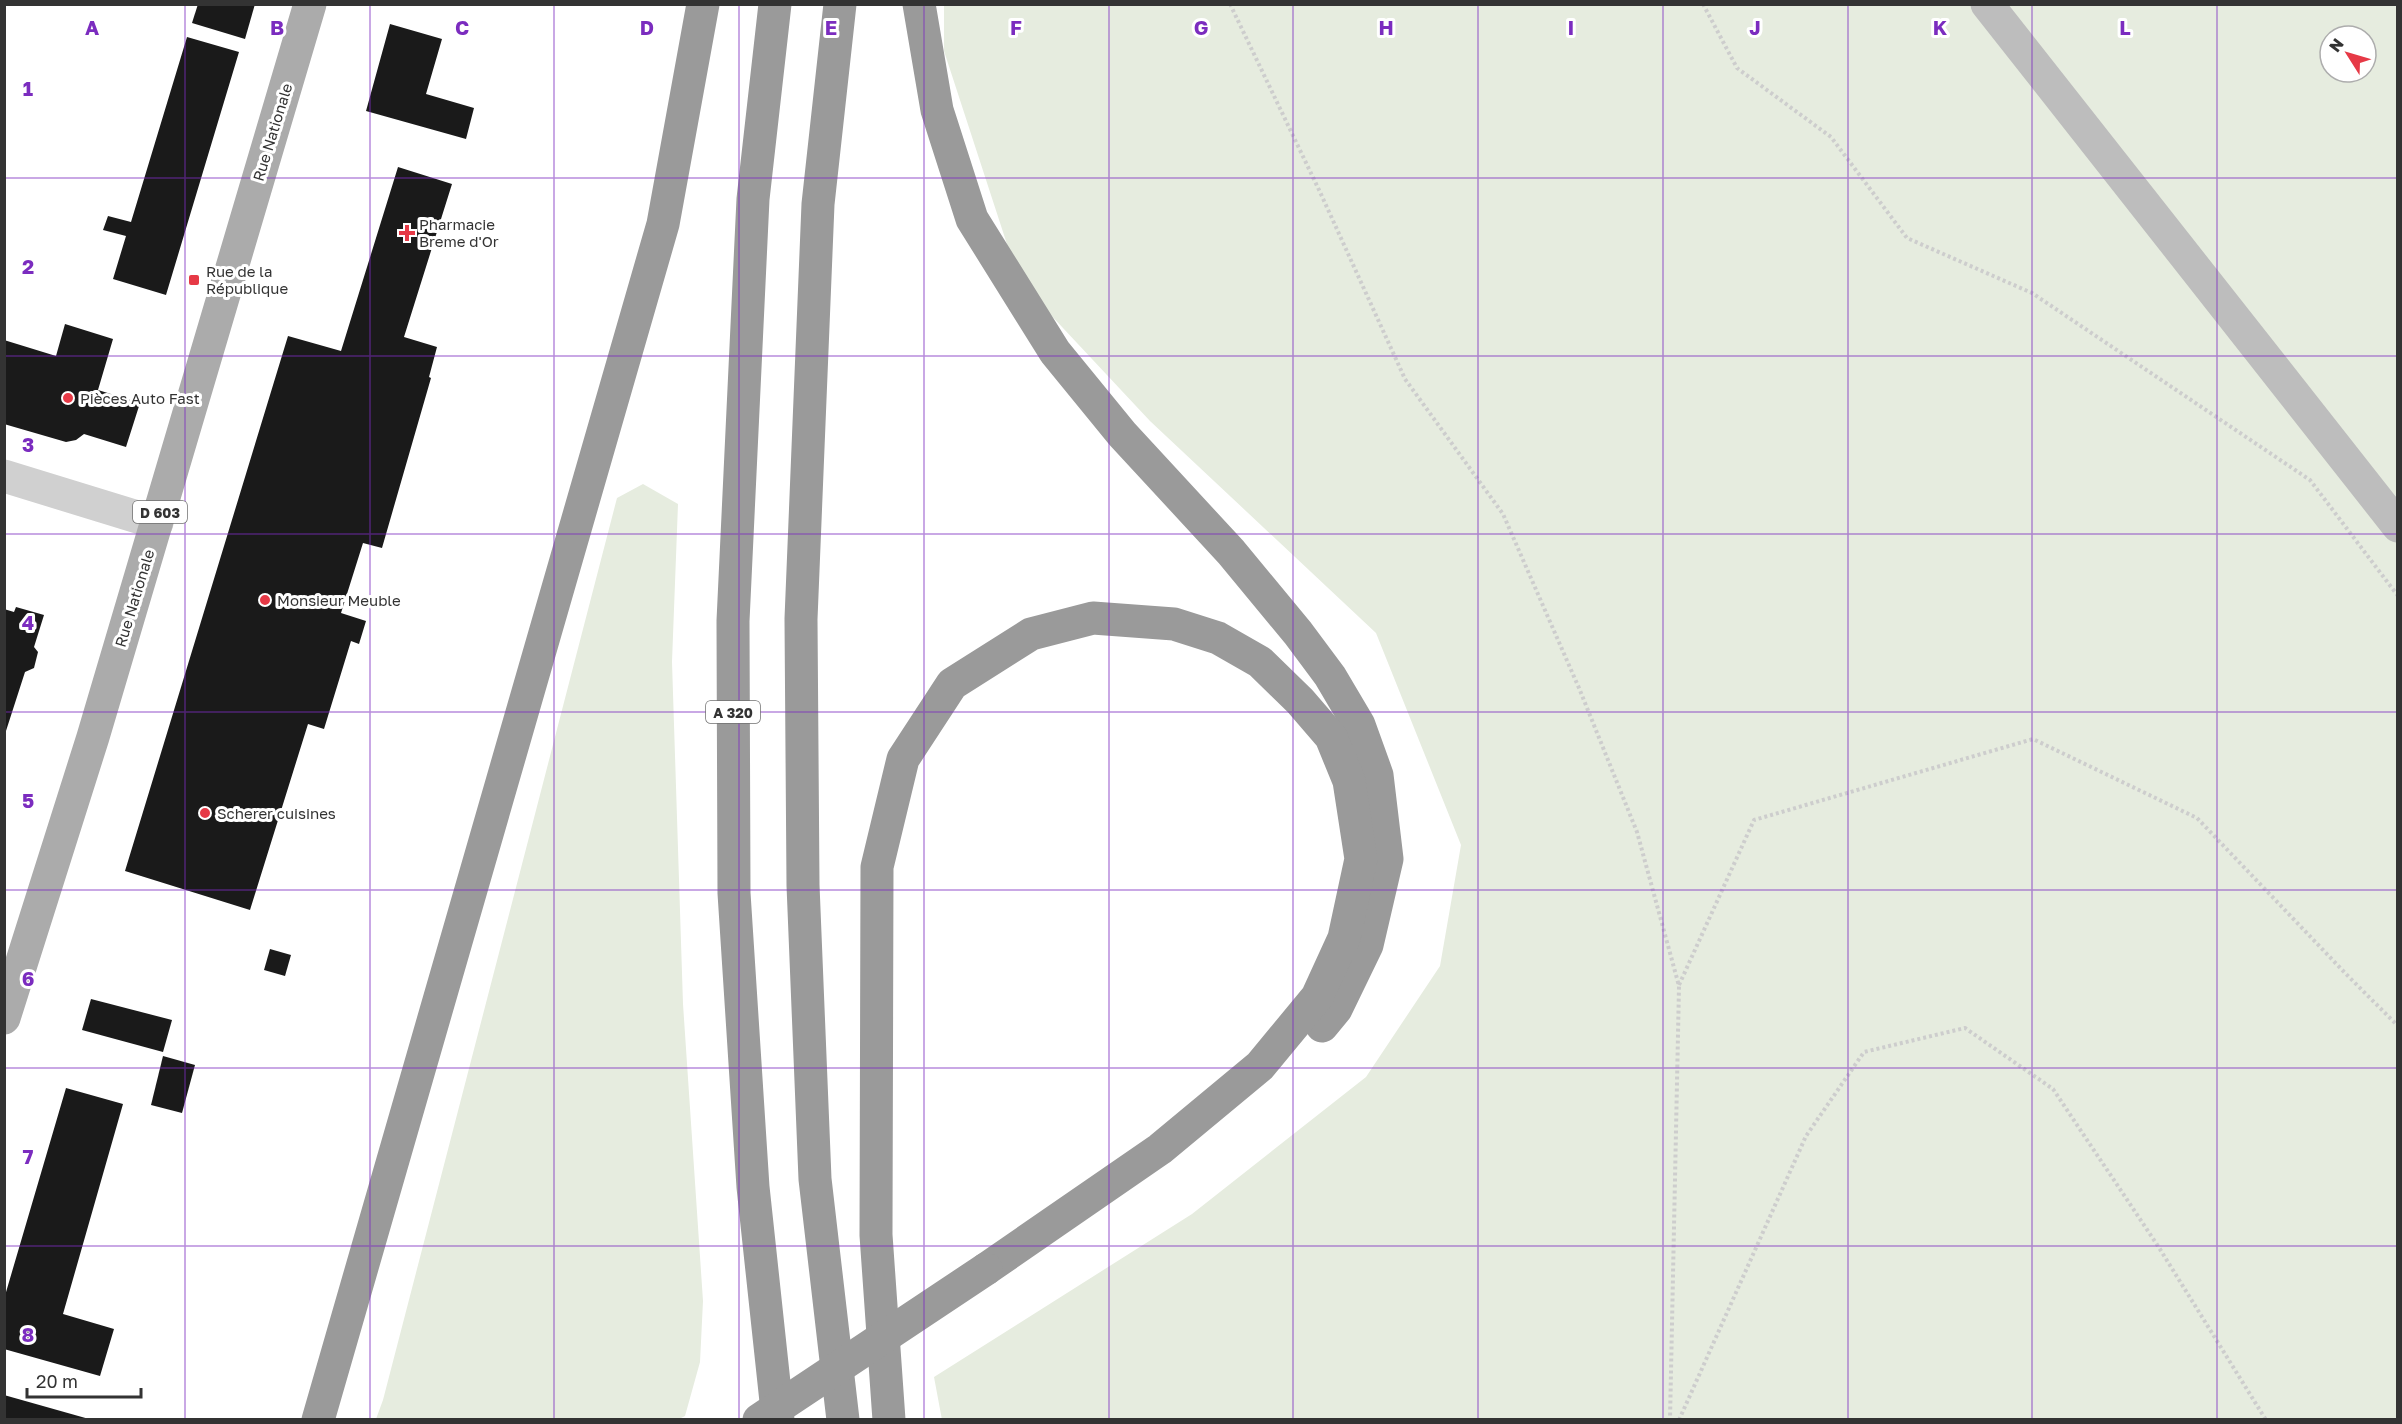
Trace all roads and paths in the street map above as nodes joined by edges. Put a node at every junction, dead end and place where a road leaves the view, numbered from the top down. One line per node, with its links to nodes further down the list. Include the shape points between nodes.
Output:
1 (310, 4): 10 (main road, Rue Nationale / D 603)
2 (703, 4): 17 (highway, via 663,224)
3 (775, 4): 19 (highway, A 320, via 753,199 733,657 734,893 753,1187)
4 (840, 4): 21 (highway, via 818,204 801,619 803,885 816,1179)
5 (919, 4): 16 (highway, via 937,110 972,219 1055,352 1122,434 1231,552 1330,676 1359,724 1377,775 1387,859 1367,945 1336,1009 1277,1080 1174,1167)
6 (1230, 4): 13 (path, via 1405,379 1503,514 1637,832)
7 (1703, 4): 12 (path, via 1737,68 1831,136 1907,238 2032,293 2310,480)
8 (1987, 4): 11 (main road)
9 (4, 476): 10 (street)
10 (157, 523): 14 (main road, Rue Nationale / D 603)
11 (2397, 526)
12 (2397, 596)
13 (1679, 986): 15 (path, via 1754,820 2033,739 2197,818); 23 (path)
14 (4, 1018)
15 (2397, 1026)
16 (991, 1277): 18 (highway, bridge); 20 (highway); 22 (highway, via 1160,1149 1260,1066 1317,997 1344,938 1361,859 1349,781 1331,737 1260,662 1218,638 1174,624 1093,618 1031,634 952,684 903,759 877,867 876,1235)
17 (318, 1419)
18 (759, 1419)
19 (778, 1419)
20 (794, 1419)
21 (843, 1419)
22 (889, 1419)
23 (1670, 1419)
24 (1679, 1419): 25 (path, via 1806,1137 1864,1052 1965,1028 2054,1089)
25 (2266, 1419)

